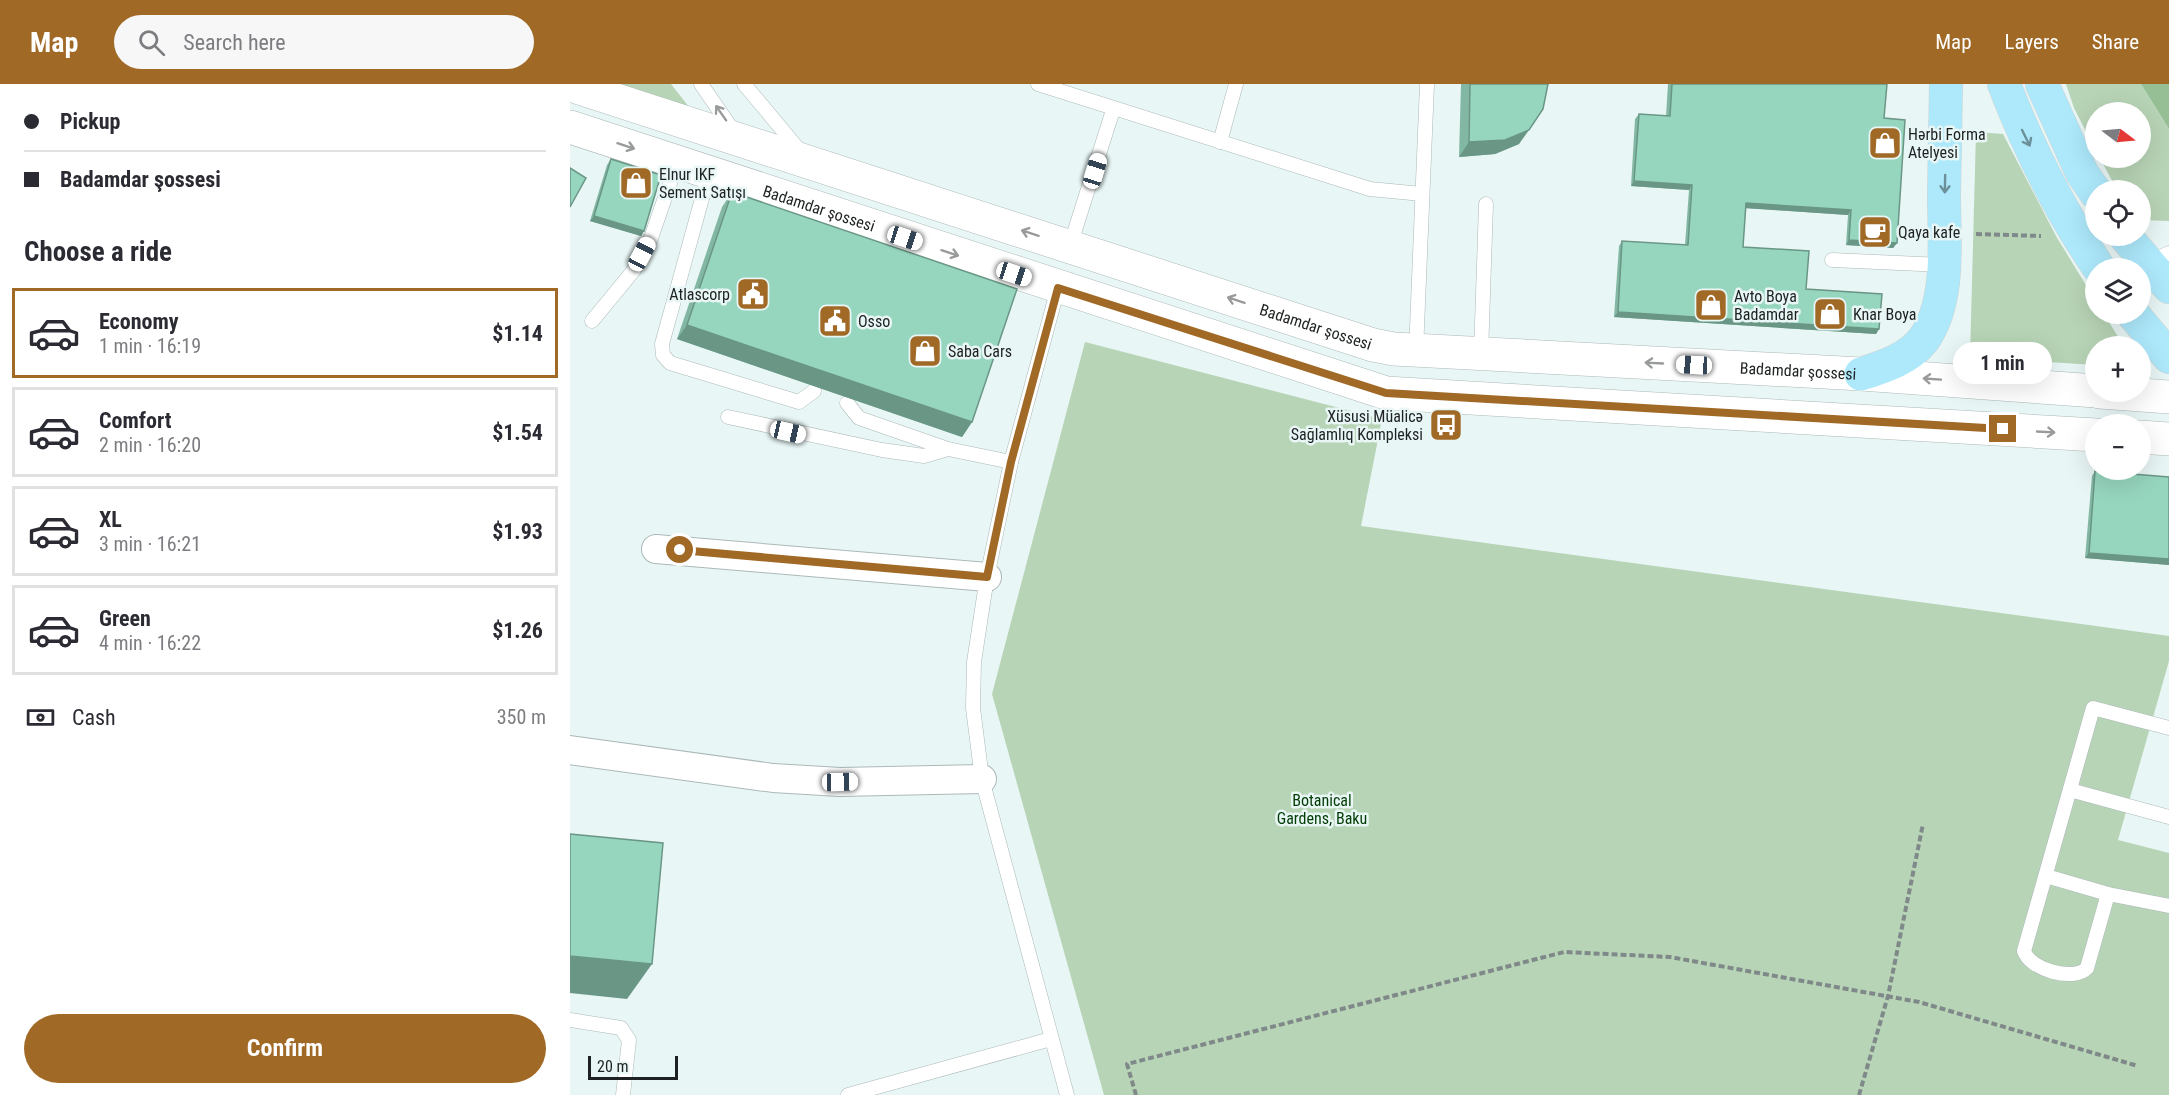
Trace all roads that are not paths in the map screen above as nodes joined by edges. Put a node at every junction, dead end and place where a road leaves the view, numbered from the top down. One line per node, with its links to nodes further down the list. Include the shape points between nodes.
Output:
1 (701, 84): 12 (lane, one-way to 1)
2 (744, 84): 15 (lane)
3 (1038, 84): 10 (lane)
4 (1236, 84): 13 (lane)
5 (1427, 84): 18 (lane)
6 (1946, 84): 25 (main road, one-way to 25)
7 (2004, 84): 22 (main road, one-way to 22, via 2049,185)
8 (2042, 84): 17 (main road)
9 (570, 86): 12 (main road, Badamdar şossesi)
10 (1113, 110): 13 (lane); 20 (lane)
11 (570, 128): 14 (main road, Badamdar şossesi, one-way to 14)
12 (741, 141): 15 (main road, Badamdar şossesi)
13 (1220, 142): 18 (lane, via 1370,189)
14 (677, 163): 16 (main road, Badamdar şossesi); 28 (lane, via 651,238 634,270)
15 (810, 163): 20 (main road, Badamdar şossesi, one-way to 15)
16 (709, 173): 27 (main road, Badamdar şossesi, one-way to 27); 35 (lane, via 662,344 663,355 670,363 777,397 798,402)
17 (2087, 180)
18 (1422, 194): 30 (lane)
19 (1486, 204): 31 (lane)
20 (1070, 246): 27 (main road); 30 (main road, Badamdar şossesi, one-way to 20, via 1373,345)
21 (2140, 246): 23 (main road)
22 (2092, 258)
23 (2158, 258): 26 (main road)
24 (1832, 260): 25 (lane)
25 (1943, 265): 33 (main road, via 1938,304 1923,340 1897,361)
26 (2169, 287)
27 (1058, 288): 36 (main road, Badamdar şossesi, via 1365,387); 45 (lane)
28 (592, 321)
29 (2141, 324): 32 (main road)
30 (1416, 352): 31 (main road, Badamdar şossesi); 36 (main road)
31 (1481, 354): 33 (main road, Badamdar şossesi, one-way to 31)
32 (2169, 357)
33 (1861, 374): 34 (main road, Badamdar şossesi, one-way to 33)
34 (2085, 390)
35 (813, 391)
36 (1413, 396): 41 (main road, Badamdar şossesi, one-way to 41)
37 (2151, 396): 38 (main road, Badamdar şossesi)
38 (2169, 398)
39 (847, 403): 44 (lane, via 859,418)
40 (728, 417): 44 (lane, via 882,450 924,456)
41 (2085, 434)
42 (2151, 438): 43 (main road)
43 (2169, 439)
44 (948, 449): 45 (lane)
45 (1011, 462): 47 (lane)
46 (656, 549): 47 (street)
47 (987, 577): 50 (lane, via 973,696)
48 (2169, 728): 51 (lane, via 2093,708)
49 (570, 750): 50 (street, via 829,782)
50 (982, 779): 57 (lane)
51 (2070, 790): 52 (lane); 53 (lane)
52 (2169, 817)
53 (2046, 876): 54 (lane); 54 (lane, via 2024,951 2034,965 2074,975 2082,973 2087,968)
54 (2108, 894): 55 (lane)
55 (2169, 906)
56 (570, 1020): 58 (lane, via 621,1028 629,1040)
57 (1051, 1039): 59 (lane); 60 (lane)
58 (623, 1095)
59 (848, 1095)
60 (1067, 1095)

